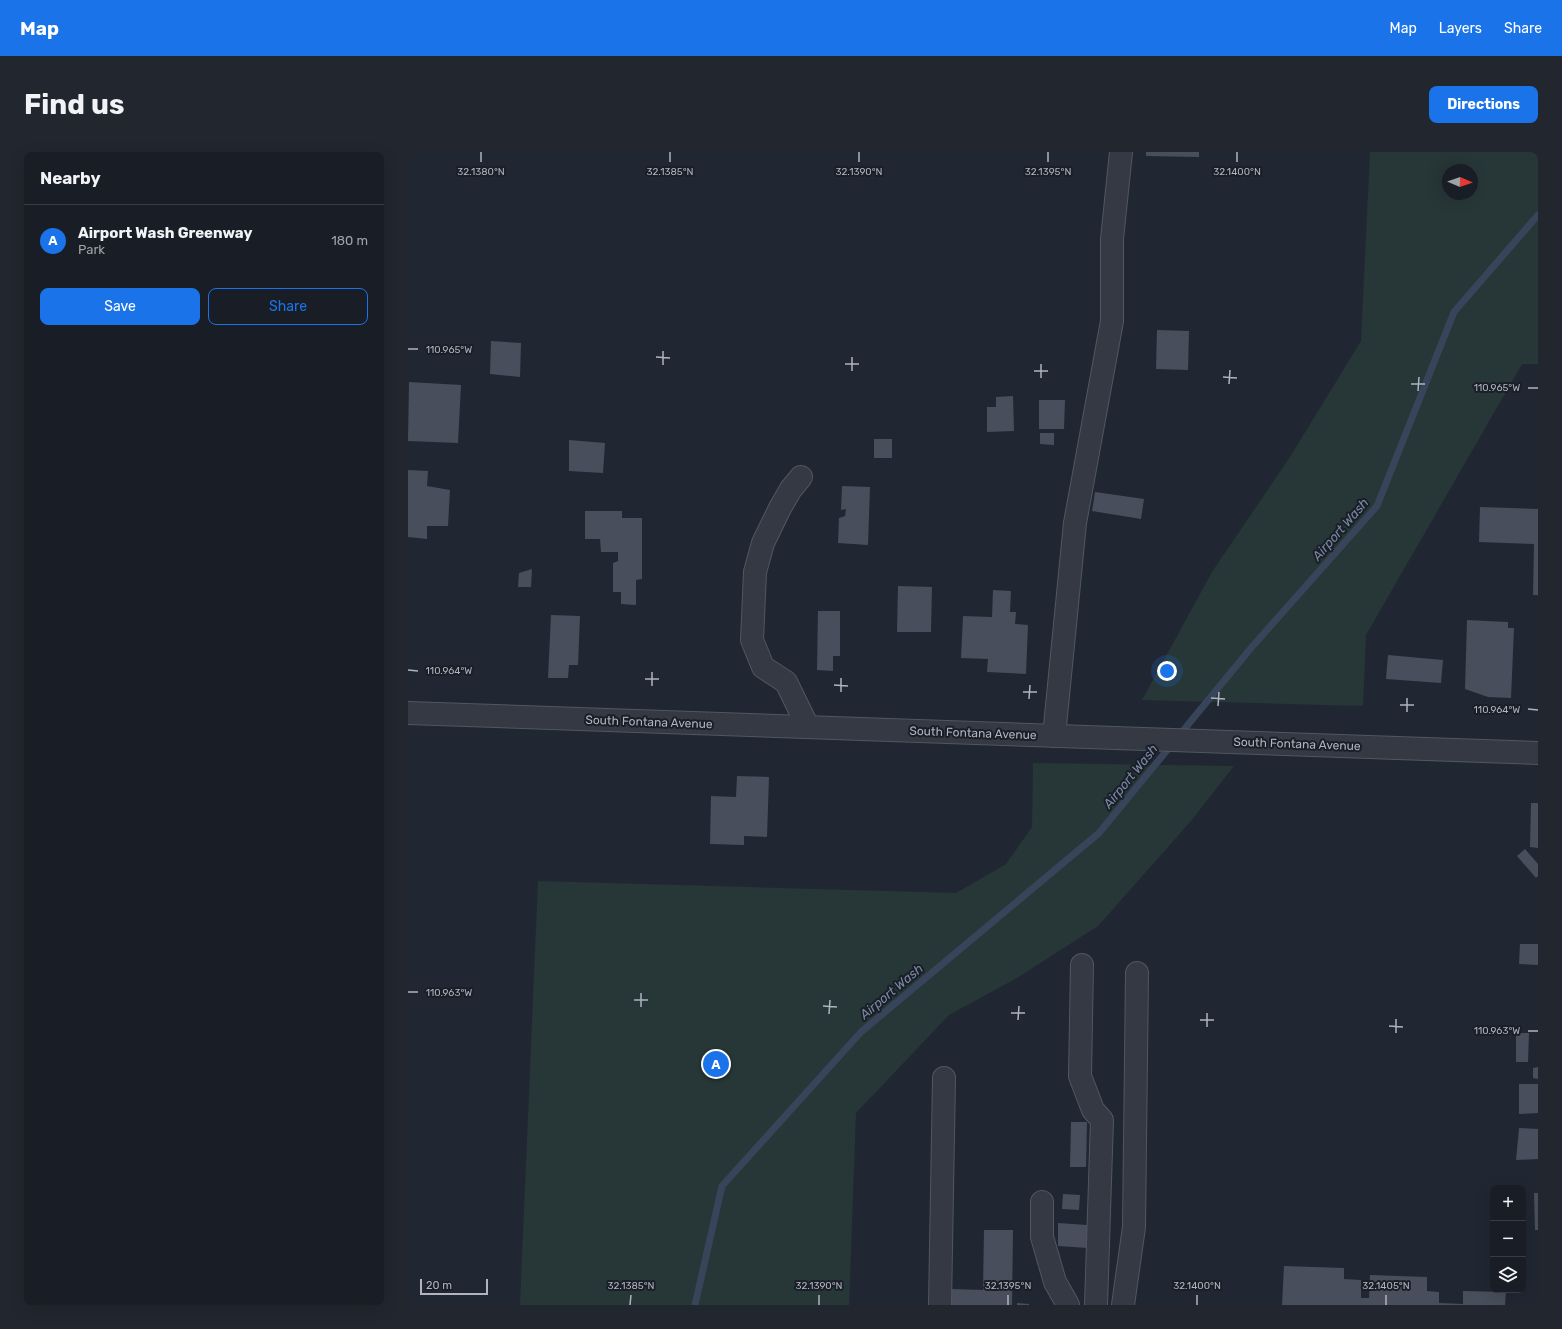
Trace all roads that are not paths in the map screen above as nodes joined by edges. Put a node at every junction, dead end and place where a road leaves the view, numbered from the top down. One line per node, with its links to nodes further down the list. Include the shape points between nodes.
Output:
1 (1121, 152): 5 (street, via 1112,239 1112,321 1075,523)
2 (801, 477): 4 (street, via 780,508 763,543 755,572 752,640 763,667 786,682)
3 (408, 713): 4 (street, South Fontana Avenue)
4 (808, 727): 5 (street, South Fontana Avenue)
5 (1054, 736): 6 (street, South Fontana Avenue)
6 (1538, 753)
7 (1082, 965): 13 (street, via 1080,1076 1093,1110 1102,1120)
8 (1137, 973): 14 (street, via 1134,1227)
9 (944, 1078): 11 (street)
10 (1042, 1202): 12 (street, via 1042,1237 1055,1282)
11 (940, 1305)
12 (1068, 1305)
13 (1096, 1305)
14 (1123, 1305)

